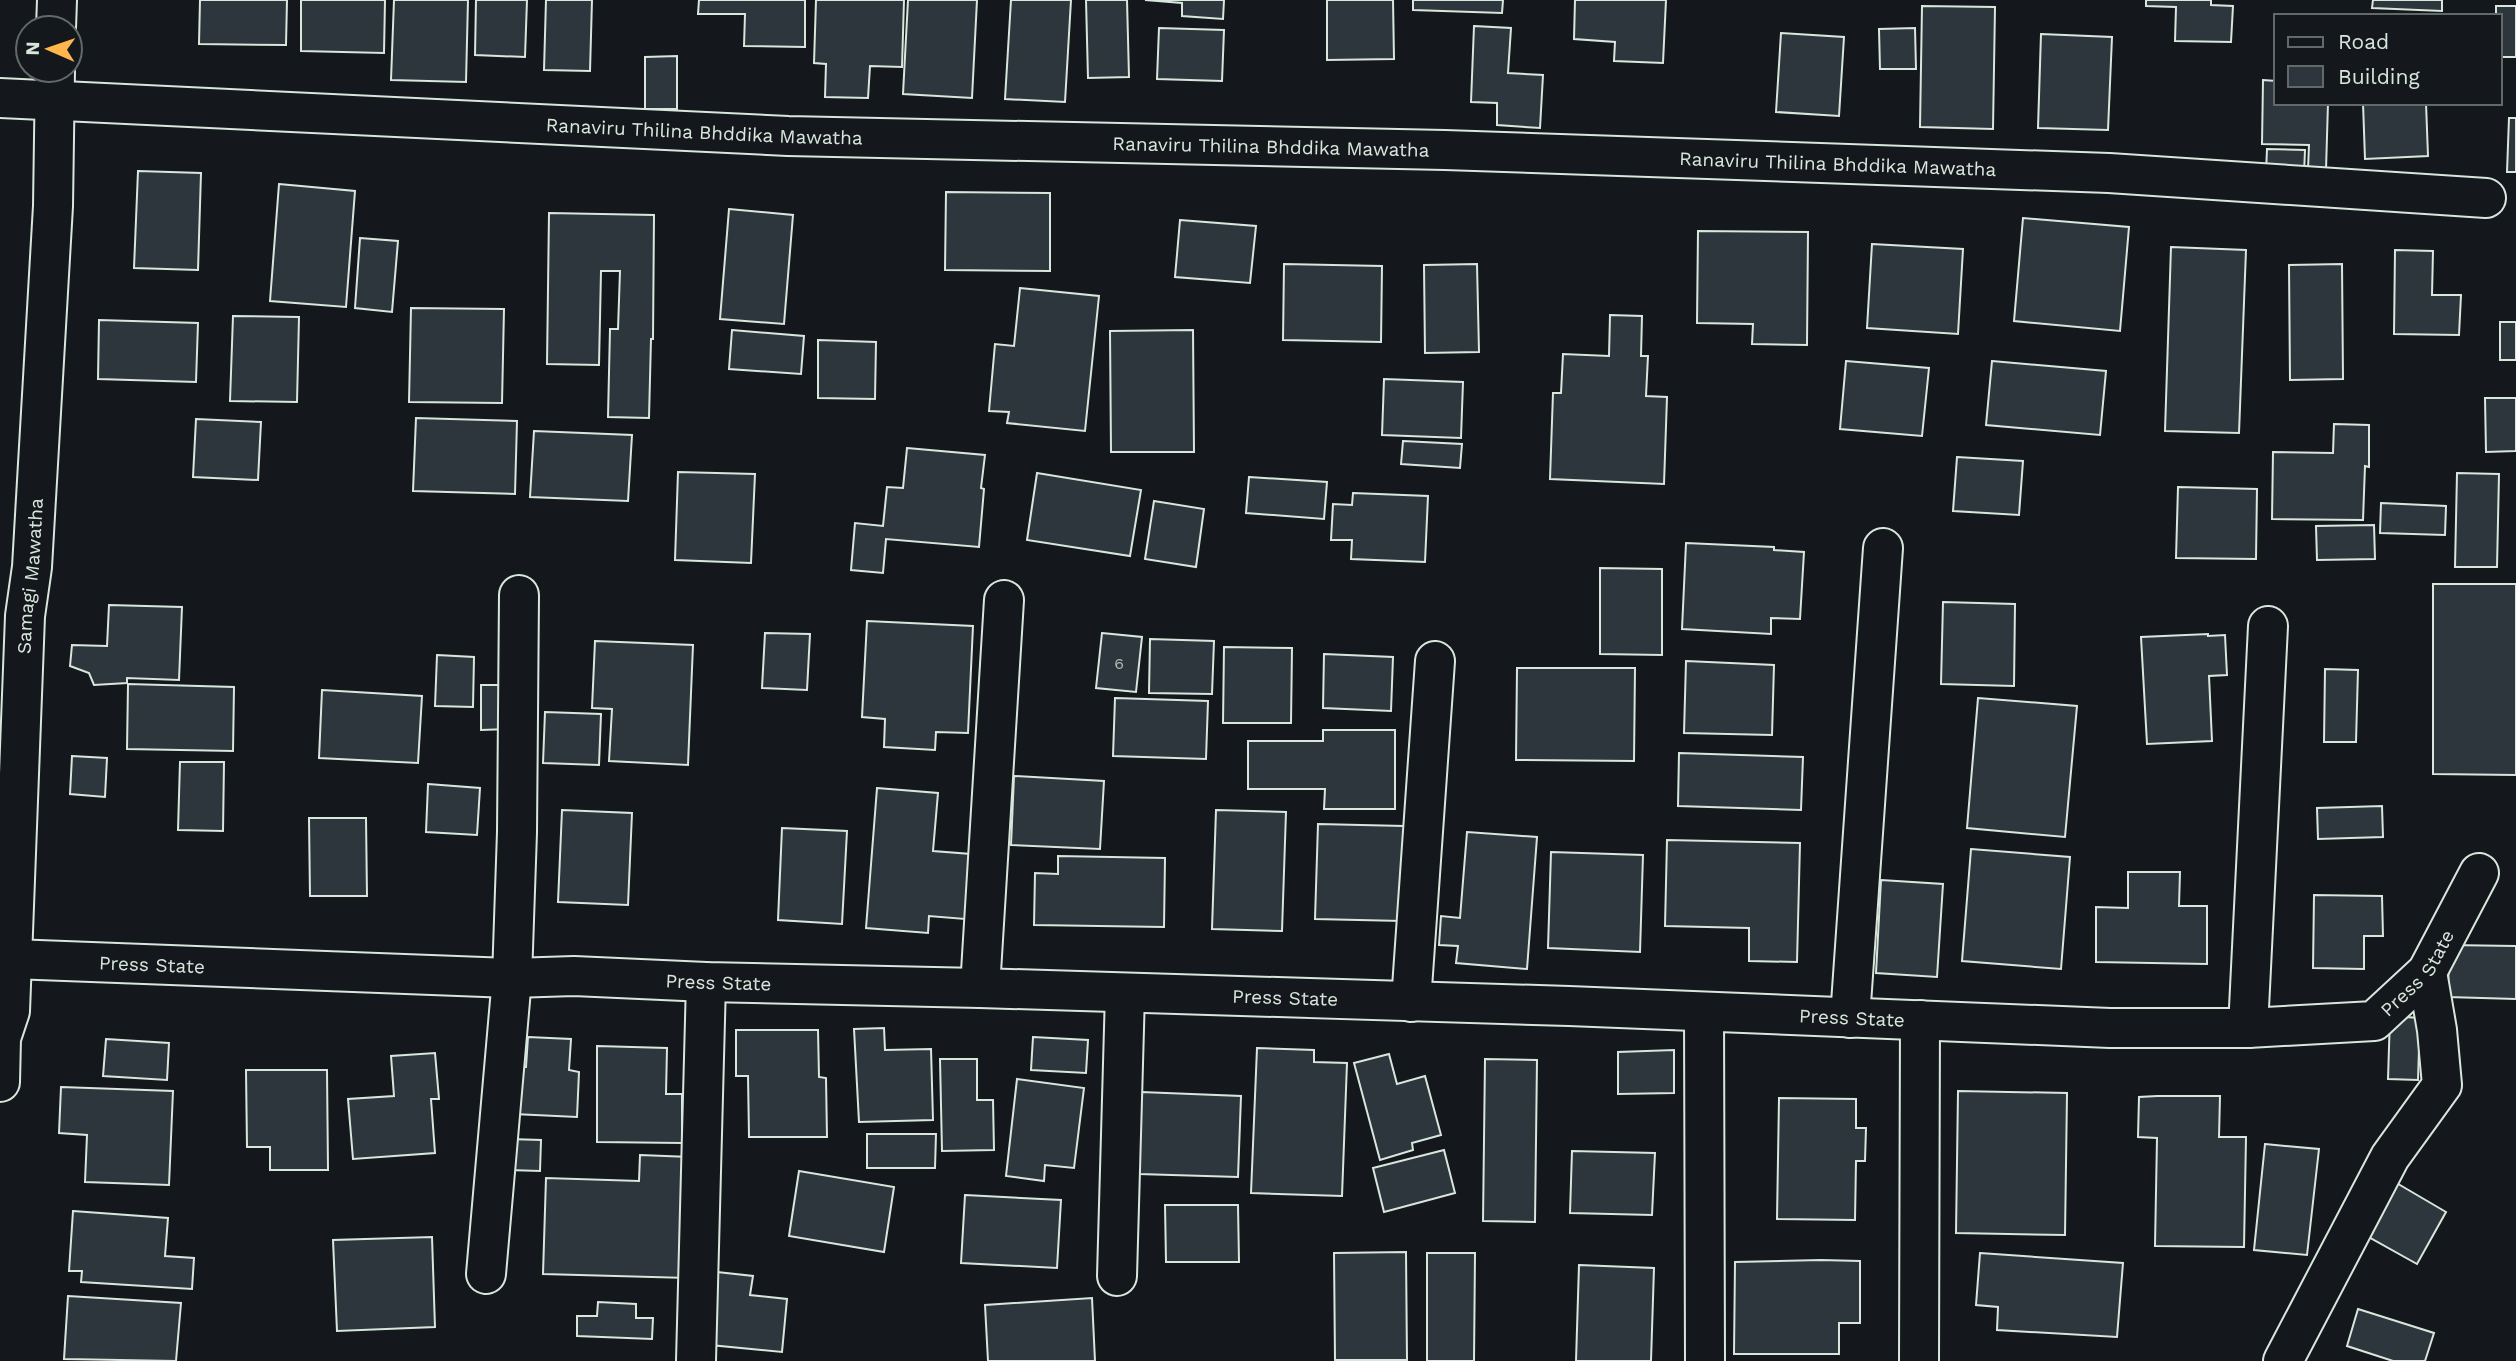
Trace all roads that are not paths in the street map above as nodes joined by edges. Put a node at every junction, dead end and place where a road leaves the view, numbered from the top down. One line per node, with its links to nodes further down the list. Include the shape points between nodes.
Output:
1 (55, 85): 2 (street, Ranaviru Thilina Bhddika Mawatha); 3 (street, Ranaviru Thilina Bhddika Mawatha, via 788,136 1458,150 2109,173); 5 (street, Samagi Mawatha, via 53,206)
2 (0, 98)
3 (2486, 198)
4 (1883, 548): 19 (street)
5 (16, 567): 11 (street, Samagi Mawatha, via 25,616)
6 (519, 595): 13 (street)
7 (1004, 600): 15 (street)
8 (2268, 626): 21 (street)
9 (1435, 662): 17 (street)
10 (2479, 873): 12 (street, Press State)
11 (12, 959): 13 (street, Press State); 22 (street, Samagi Mawatha, via 10,1011)
12 (2427, 972): 21 (street, Press State, via 2374,1021); 29 (street, via 2442,1085 2390,1157)
13 (512, 978): 14 (street, Press State); 24 (street)
14 (705, 982): 15 (street, Press State); 26 (street)
15 (980, 988): 16 (street, Press State)
16 (1125, 993): 17 (street, Press State); 25 (street)
17 (1411, 1002): 18 (street, Press State)
18 (1704, 1012): 19 (street, Press State); 27 (street)
19 (1850, 1018): 20 (street, Press State)
20 (1920, 1020): 21 (street, Press State, via 2110,1028); 28 (street)
21 (2248, 1027)
22 (1, 1038): 23 (street, Samagi Mawatha)
23 (0, 1082)
24 (486, 1274)
25 (1117, 1276)
26 (696, 1361)
27 (1705, 1361)
28 (1919, 1361)
29 (2283, 1361)

